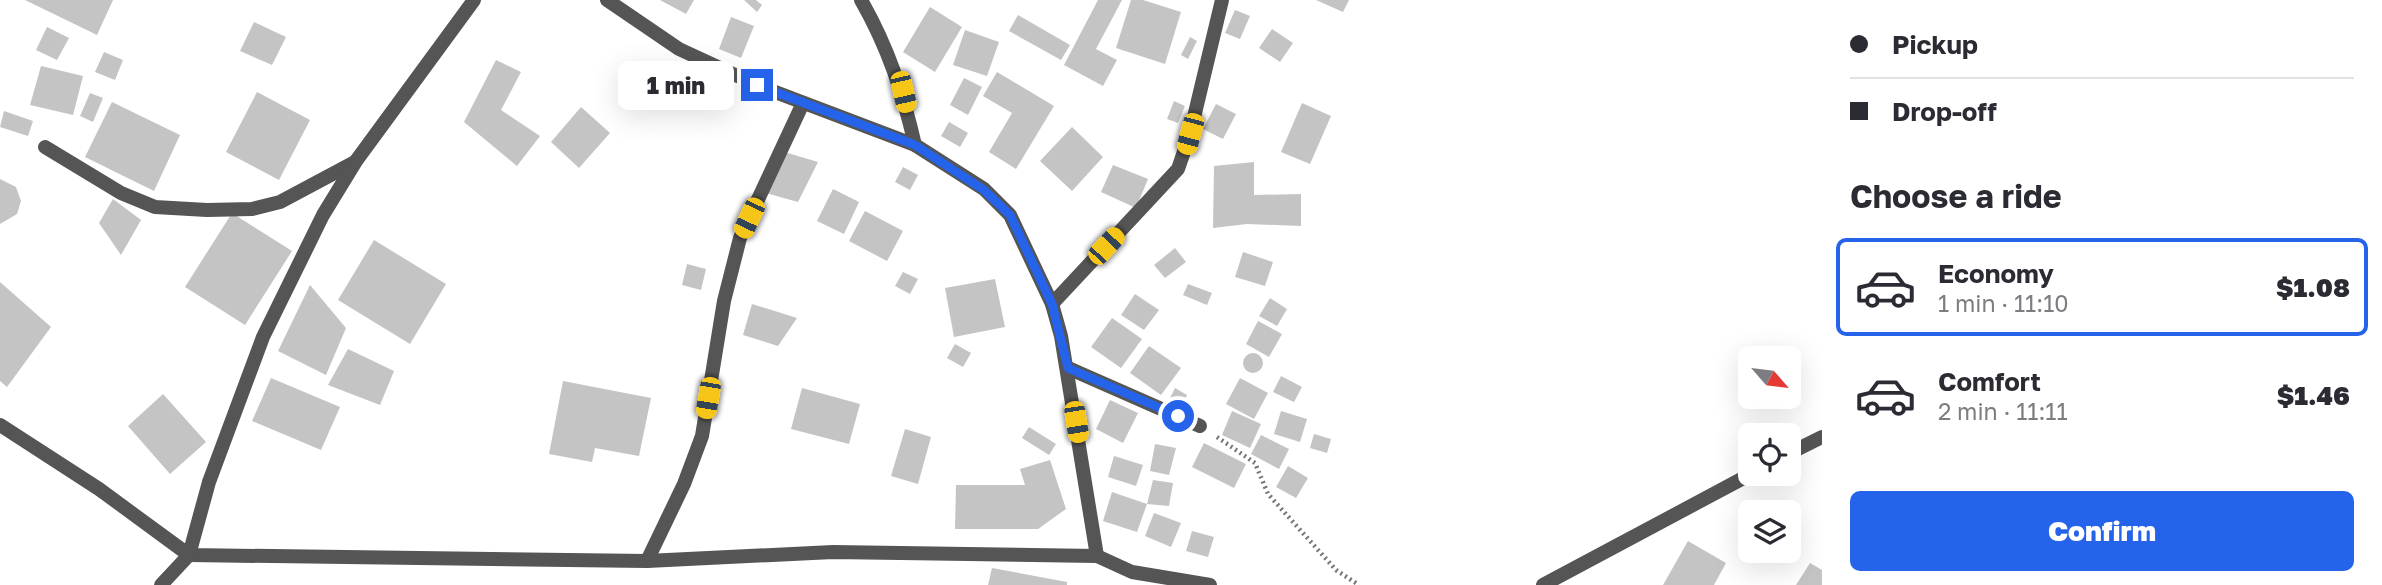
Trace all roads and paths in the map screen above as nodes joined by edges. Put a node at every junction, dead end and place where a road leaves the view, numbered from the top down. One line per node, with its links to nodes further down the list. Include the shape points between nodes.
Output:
1 (474, 0): 8 (street)
2 (607, 0): 5 (street, via 680,49)
3 (861, 0): 6 (street, via 882,37 903,92)
4 (1222, 0): 9 (street, via 1178,169)
5 (803, 103): 6 (street); 18 (street, via 740,238 724,301 702,436)
6 (915, 145): 9 (street, via 984,190 1010,215)
7 (45, 147): 8 (street, via 121,193 155,206 207,210 252,209 280,202)
8 (356, 161): 16 (street, via 323,215 263,337 206,493)
9 (1052, 304): 10 (street)
10 (1068, 368): 12 (street); 17 (street)
11 (0, 426): 16 (street, via 99,489)
12 (1200, 426): 21 (path, via 1255,463 1268,495 1336,570)
13 (1822, 437): 14 (street)
14 (1801, 448)
15 (1738, 481): 22 (street)
16 (189, 555): 18 (street); 19 (street)
17 (1097, 555): 18 (street, via 833,552); 20 (street, via 1132,572)
18 (647, 561)
19 (161, 585)
20 (1210, 585)
21 (1359, 585)
22 (1543, 585)

